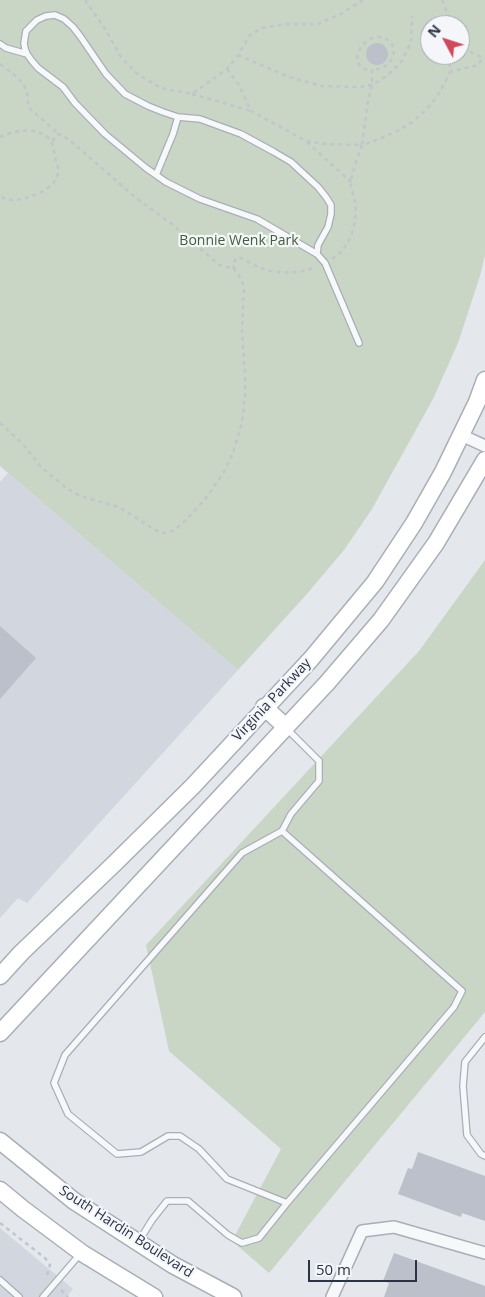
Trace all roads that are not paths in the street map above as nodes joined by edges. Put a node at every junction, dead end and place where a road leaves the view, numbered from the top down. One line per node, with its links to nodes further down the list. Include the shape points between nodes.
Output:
1 (0, 44): 2 (lane)
2 (27, 54): 3 (lane, via 24,43 26,31 32,24 46,16 64,19 125,94); 4 (lane, via 38,68 63,87 105,134)
3 (178, 117): 4 (lane); 5 (lane, via 200,120 241,134 291,162 312,181 331,205)
4 (156, 175): 5 (lane, via 200,199 258,219)
5 (317, 254): 6 (lane, via 325,263)
6 (359, 343)
7 (485, 380): 8 (main road, Virginia Parkway)
8 (461, 435): 9 (street); 11 (main road, Virginia Parkway, via 414,523 375,582 311,659)
9 (485, 446)
10 (485, 460): 12 (main road, Virginia Parkway, via 436,544 382,620)
11 (264, 707): 12 (main road); 14 (main road, Virginia Parkway, via 193,786)
12 (286, 727): 13 (lane, via 319,761 318,781 291,814); 15 (main road, Virginia Parkway)
13 (282, 831): 20 (lane, via 462,991 454,1008); 20 (lane, via 242,853 65,1055 54,1083 68,1114 117,1154 141,1152 168,1136 180,1136 199,1149 228,1178)
14 (0, 976)
15 (0, 1032)
16 (485, 1037): 18 (lane, via 465,1062 463,1086 467,1135)
17 (0, 1141): 21 (main road, South Hardin Boulevard, via 74,1201)
18 (485, 1156)
19 (0, 1190): 22 (main road)
20 (287, 1203): 21 (lane, via 259,1238 242,1243 188,1201 167,1201)
21 (138, 1242): 28 (main road, South Hardin Boulevard)
22 (82, 1253): 26 (lane); 27 (main road)
23 (485, 1253): 29 (street, via 394,1227 362,1231)
24 (0, 1280): 25 (lane)
25 (19, 1297)
26 (43, 1297)
27 (154, 1297)
28 (233, 1297)
29 (332, 1297)

